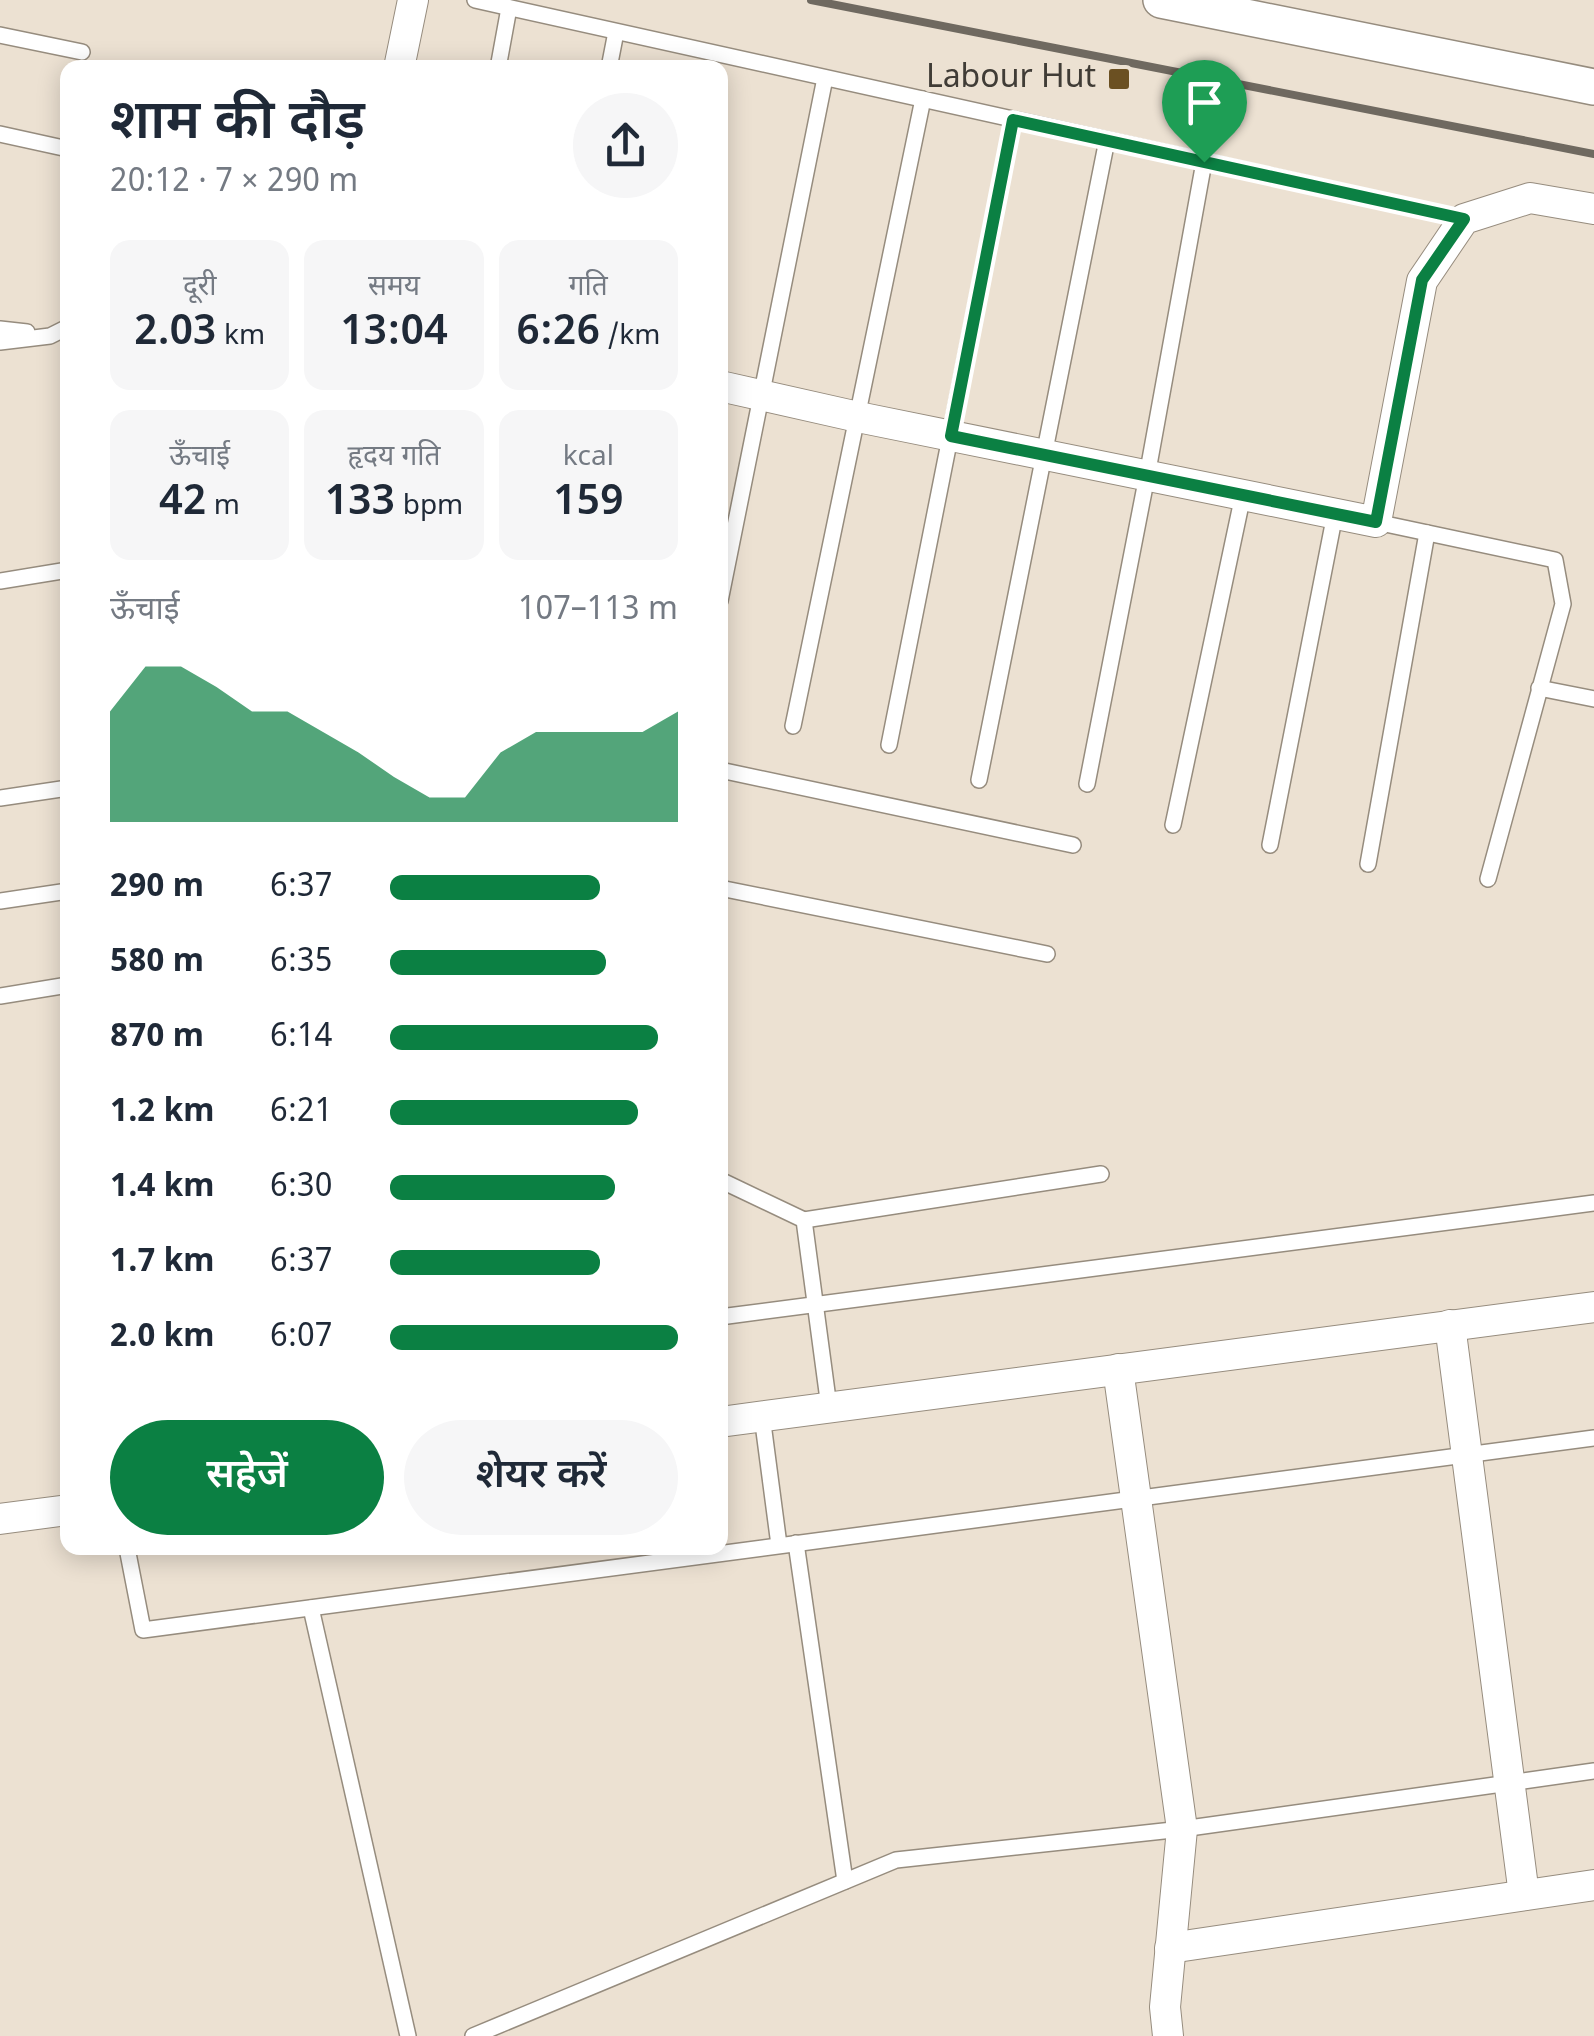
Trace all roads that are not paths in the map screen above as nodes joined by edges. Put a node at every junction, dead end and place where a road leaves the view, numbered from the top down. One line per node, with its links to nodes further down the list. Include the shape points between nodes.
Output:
1 (413, 0): 8 (street)
2 (474, 0): 4 (lane)
3 (1161, 0): 14 (street)
4 (509, 8): 5 (lane); 9 (lane)
5 (616, 32): 10 (lane); 11 (lane)
6 (0, 35): 7 (lane)
7 (82, 52)
8 (401, 60)
9 (499, 60)
10 (611, 60)
11 (717, 60)
12 (728, 62): 13 (lane)
13 (825, 78): 15 (lane); 28 (lane)
14 (1594, 87)
15 (922, 99): 16 (lane); 29 (lane)
16 (1013, 120): 18 (lane); 30 (lane)
17 (0, 134): 19 (lane)
18 (1106, 140): 20 (lane); 31 (lane)
19 (60, 147)
20 (1204, 162): 22 (lane); 32 (lane)
21 (1594, 209): 22 (street, via 1530,198)
22 (1464, 219): 35 (street, via 1422,280)
23 (0, 329): 25 (lane)
24 (60, 331): 25 (lane)
25 (50, 336): 26 (lane)
26 (0, 342)
27 (728, 388): 28 (street)
28 (762, 394): 29 (street); 37 (lane)
29 (858, 417): 30 (street); 42 (lane)
30 (951, 436): 31 (street); 43 (lane)
31 (1044, 455): 32 (street); 45 (lane)
32 (1147, 476): 33 (street); 46 (lane)
33 (1243, 495): 34 (street); 49 (lane)
34 (1336, 514): 35 (street); 51 (lane)
35 (1376, 522): 36 (lane)
36 (1427, 533): 40 (lane, via 1554,560 1563,604); 52 (lane)
37 (728, 562)
38 (60, 571): 39 (lane)
39 (0, 580)
40 (1540, 688): 41 (lane); 53 (lane)
41 (1594, 698)
42 (793, 726)
43 (889, 745)
44 (728, 772): 50 (lane)
45 (979, 780)
46 (1087, 784)
47 (60, 789): 48 (lane)
48 (0, 798)
49 (1173, 824)
50 (1073, 845)
51 (1270, 845)
52 (1368, 864)
53 (1488, 879)
54 (728, 890): 57 (lane)
55 (60, 892): 56 (lane)
56 (0, 901)
57 (1048, 954)
58 (60, 986): 59 (lane)
59 (0, 996)
60 (1101, 1174): 63 (lane)
61 (728, 1184): 63 (lane)
62 (1594, 1203): 64 (lane)
63 (804, 1220): 64 (lane)
64 (815, 1304): 66 (lane); 69 (lane)
65 (1594, 1307): 67 (street)
66 (728, 1316)
67 (1450, 1325): 68 (street); 73 (street)
68 (1118, 1369): 69 (street); 74 (street)
69 (828, 1407): 70 (street)
70 (762, 1416): 71 (street); 77 (lane)
71 (728, 1421)
72 (1594, 1438): 73 (lane)
73 (1466, 1454): 74 (lane); 83 (street)
74 (1136, 1498): 77 (lane); 84 (street)
75 (60, 1511): 76 (street)
76 (0, 1519)
77 (788, 1544): 78 (lane); 85 (lane)
78 (728, 1552)
79 (128, 1555): 81 (lane, via 143,1630)
80 (706, 1555): 81 (lane)
81 (311, 1608): 89 (lane)
82 (1594, 1770): 83 (lane)
83 (1510, 1782): 84 (lane); 87 (street)
84 (1182, 1829): 85 (lane, via 896,1860); 88 (street)
85 (845, 1881): 90 (lane)
86 (1594, 1885): 87 (street)
87 (1524, 1895): 88 (street)
88 (1170, 1948): 91 (street)
89 (408, 2036)
90 (473, 2036)
91 (1168, 2036)

